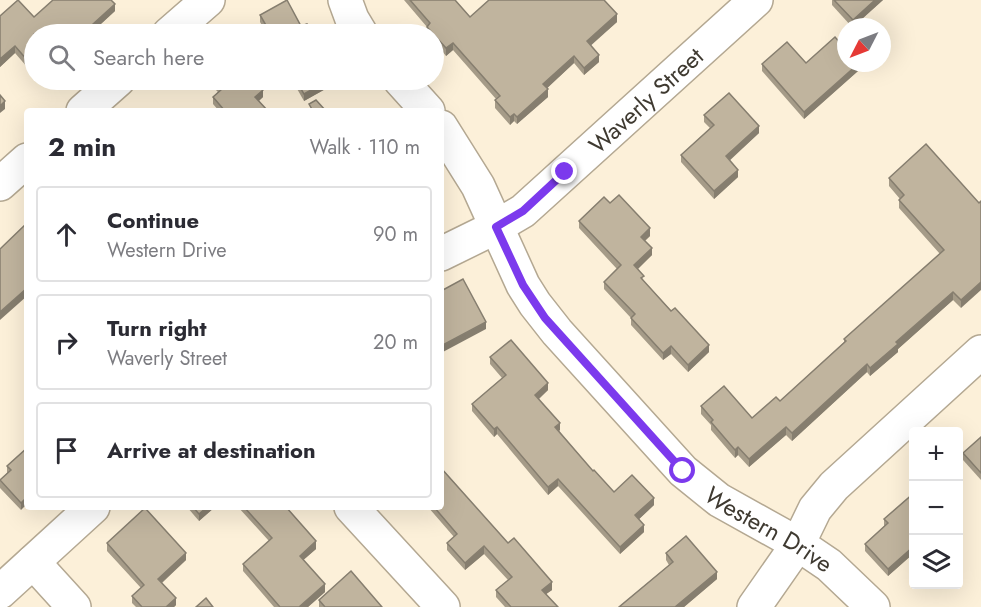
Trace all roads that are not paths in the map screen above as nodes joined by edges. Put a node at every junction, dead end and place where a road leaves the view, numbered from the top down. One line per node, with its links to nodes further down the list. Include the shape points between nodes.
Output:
1 (208, 0): 4 (street)
2 (345, 0): 5 (street)
3 (756, 0): 13 (street, Waverly Street, via 523,211)
4 (180, 24)
5 (355, 24)
6 (106, 90): 8 (street)
7 (409, 90): 9 (street)
8 (85, 108)
9 (425, 108)
10 (444, 133): 13 (street, Western Drive, via 478,186)
11 (24, 163): 12 (street)
12 (0, 184)
13 (496, 227): 14 (street, Waverly Street); 18 (street, Western Drive, via 523,285 545,318 683,471 726,504)
14 (444, 253)
15 (980, 355): 18 (street, via 834,486 815,509)
16 (90, 510): 19 (street)
17 (354, 510): 22 (street)
18 (798, 544): 23 (street); 24 (street, Western Drive, via 829,565)
19 (33, 562): 20 (street); 21 (street)
20 (0, 591)
21 (74, 607)
22 (443, 607)
23 (754, 607)
24 (873, 607)

